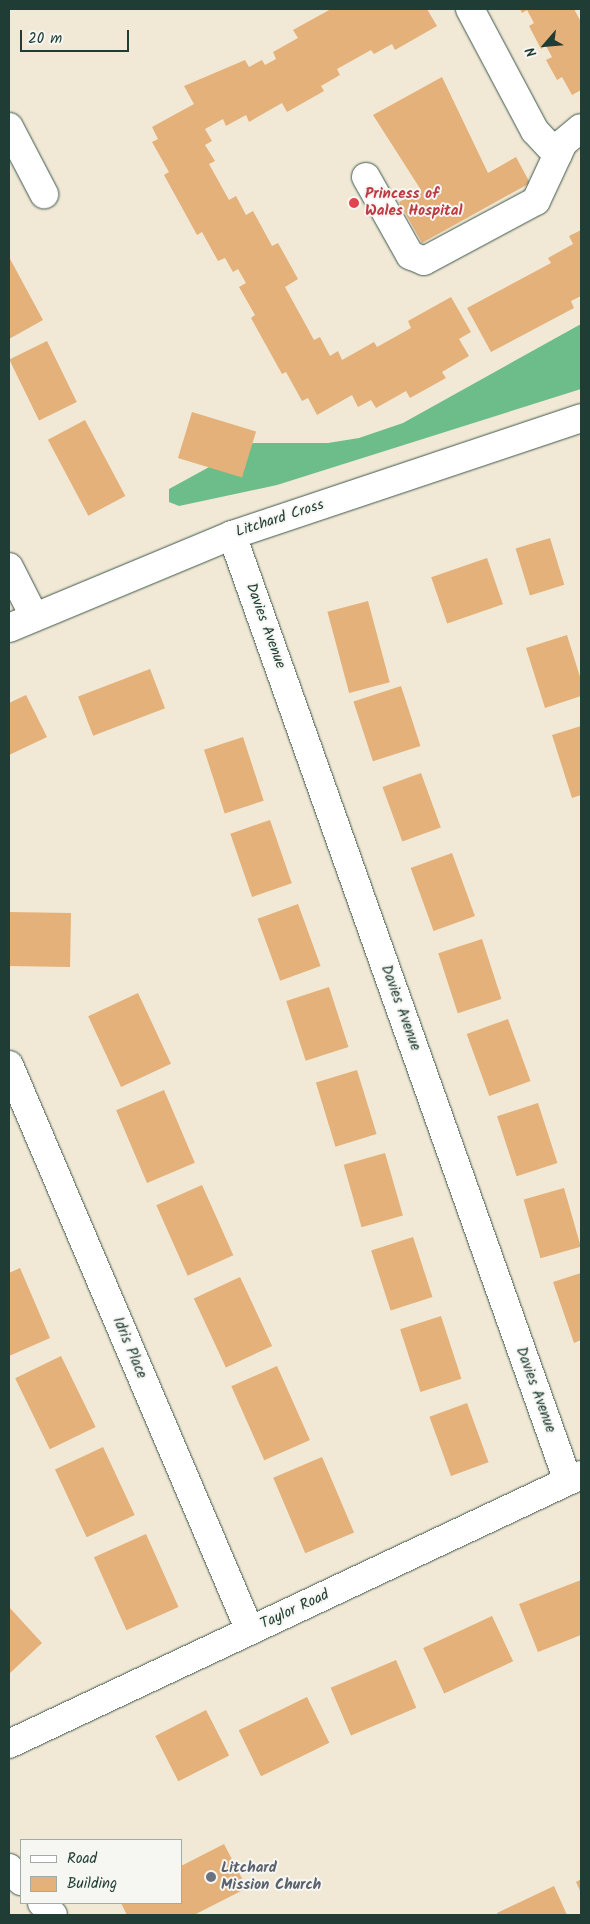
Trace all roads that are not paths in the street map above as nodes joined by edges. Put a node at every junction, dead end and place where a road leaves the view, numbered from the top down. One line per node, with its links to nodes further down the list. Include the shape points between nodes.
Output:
1 (470, 9): 4 (street, via 535,131)
2 (9, 127): 6 (street)
3 (581, 128): 4 (street, via 570,135)
4 (557, 155): 5 (street, via 536,201 424,261 410,255)
5 (366, 177)
6 (44, 194)
7 (569, 423): 8 (street, Litchard Cross)
8 (232, 535): 10 (street, Litchard Cross); 13 (street, Davies Avenue)
9 (9, 566): 10 (street)
10 (34, 616): 11 (street, Litchard Cross)
11 (9, 628)
12 (9, 1064): 14 (street, Idris Place)
13 (574, 1478): 14 (street, Taylor Road)
14 (250, 1631): 15 (street, Taylor Road)
15 (9, 1744)
16 (9, 1868): 17 (street)
17 (20, 1880)
18 (43, 1904): 19 (street)
19 (53, 1915)

